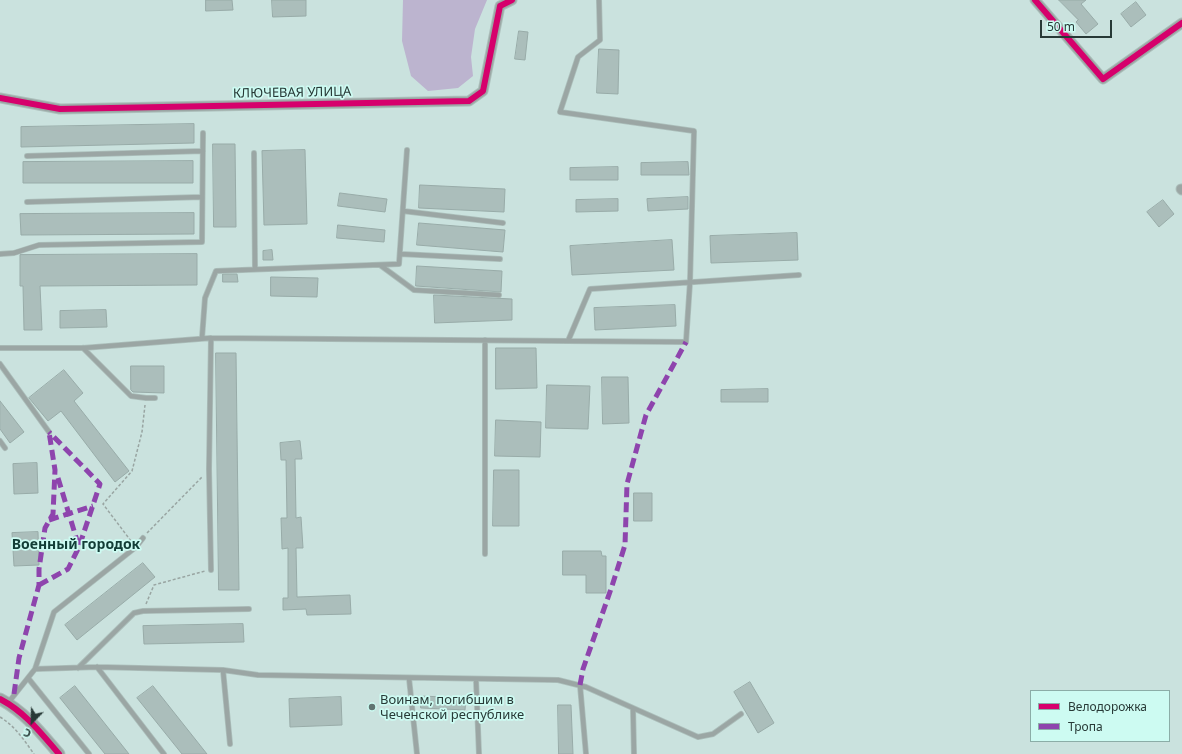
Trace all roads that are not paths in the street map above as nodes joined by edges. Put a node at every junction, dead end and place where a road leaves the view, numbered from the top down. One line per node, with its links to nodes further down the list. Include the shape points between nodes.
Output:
1 (512, 0): 5 (street, КЛЮЧЕВАЯ УЛИЦА, via 500,6 483,91 469,101 60,109)
2 (599, 0): 21 (lane, via 600,40 578,57 560,112 694,131)
3 (1035, 0): 4 (street, via 1103,79)
4 (1182, 23)
5 (0, 98)
6 (203, 133): 8 (lane)
7 (407, 150): 13 (lane)
8 (203, 151): 10 (lane); 11 (lane)
9 (254, 153): 19 (lane)
10 (27, 156)
11 (202, 197): 12 (lane); 15 (lane, via 202,242 39,245 14,253)
12 (27, 202)
13 (403, 211): 14 (lane); 16 (lane)
14 (502, 223)
15 (0, 254)
16 (400, 254): 17 (lane); 18 (lane, via 399,264)
17 (500, 259)
18 (380, 265): 19 (lane); 22 (lane, via 414,290)
19 (255, 269): 23 (lane, via 216,271 205,298)
20 (798, 275): 21 (lane)
21 (690, 282): 26 (lane, via 590,289); 26 (lane, via 686,342)
22 (499, 295)
23 (202, 338): 24 (lane); 28 (lane)
24 (211, 338): 25 (lane); 36 (lane)
25 (484, 340): 26 (lane); 35 (lane)
26 (568, 341)
27 (0, 348): 28 (lane)
28 (83, 348): 30 (lane, via 131,396)
29 (0, 364): 31 (lane)
30 (155, 398)
31 (49, 432)
32 (0, 441): 33 (lane)
33 (4, 448)
34 (143, 538): 40 (lane, via 136,547 54,612)
35 (485, 554)
36 (211, 570)
37 (249, 609): 39 (lane, via 134,613)
38 (97, 667): 39 (lane); 41 (lane); 52 (lane)
39 (78, 668): 40 (lane)
40 (35, 670): 42 (lane)
41 (222, 670): 43 (lane, via 258,675); 49 (lane)
42 (28, 678): 46 (lane); 51 (lane)
43 (409, 678): 44 (lane); 53 (lane)
44 (476, 679): 45 (lane, via 558,680); 54 (lane)
45 (580, 685): 47 (lane); 55 (lane)
46 (4, 701): 50 (street, via 22,713)
47 (633, 708): 48 (lane, via 698,737 713,734); 56 (lane)
48 (741, 714)
49 (230, 744)
50 (59, 754)
51 (89, 754)
52 (164, 754)
53 (417, 754)
54 (480, 754)
55 (586, 754)
56 (634, 754)

